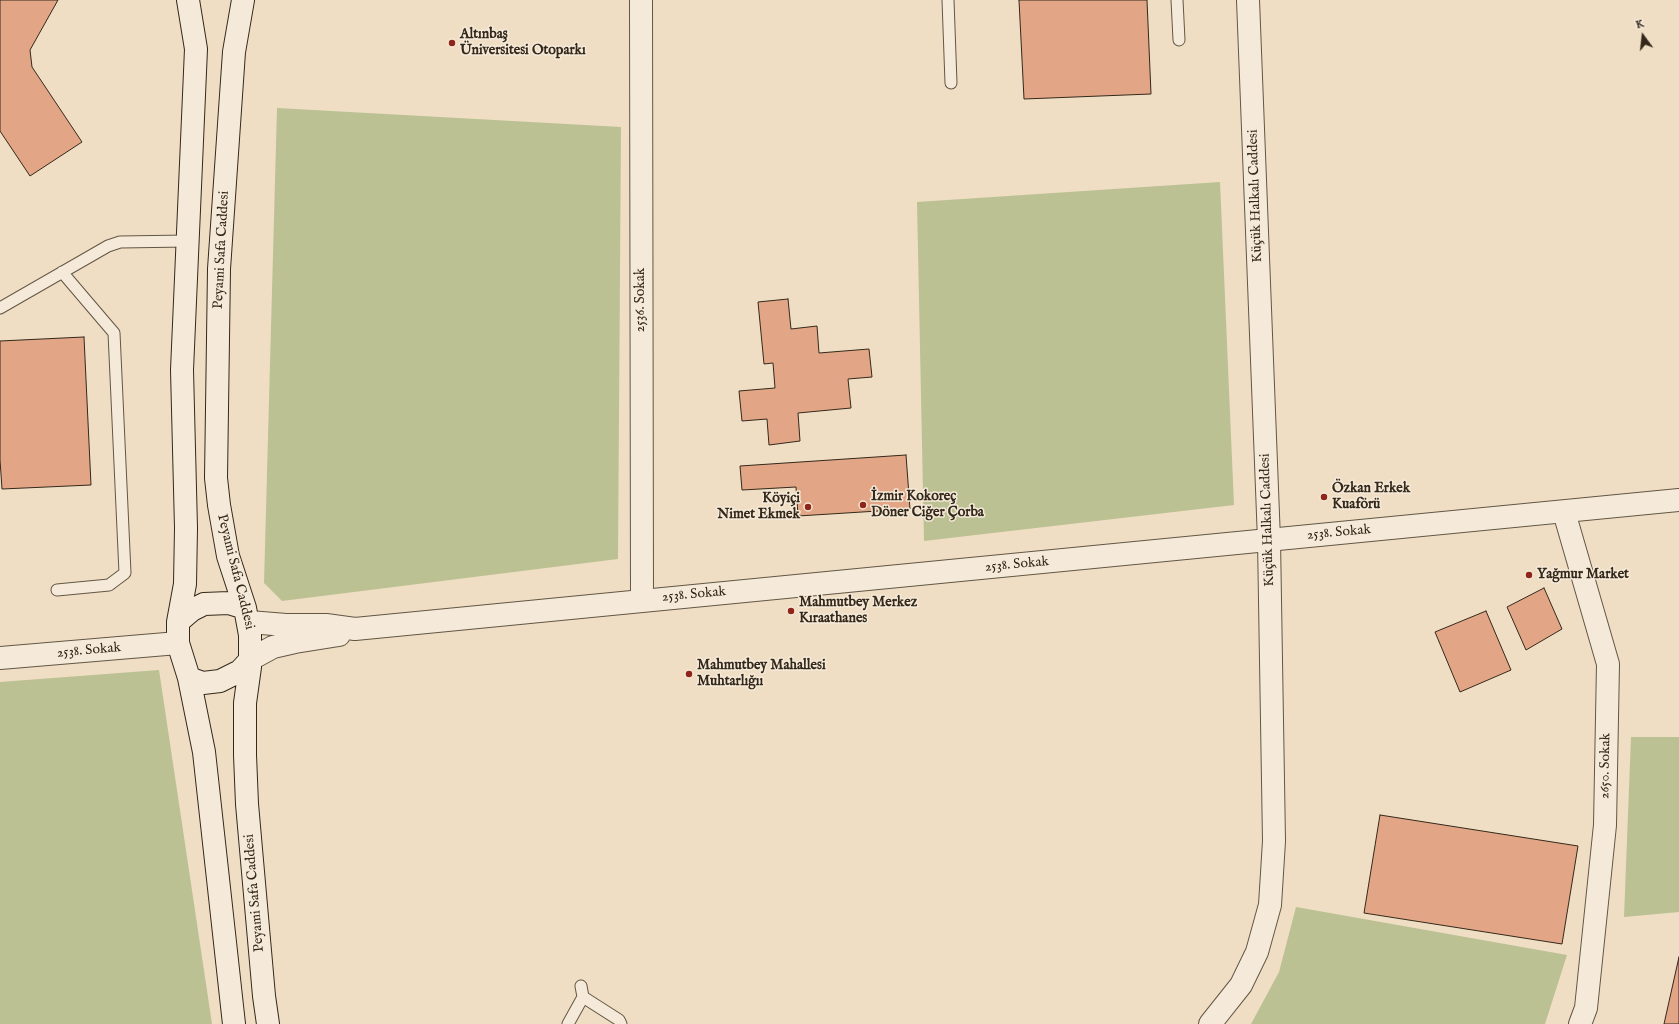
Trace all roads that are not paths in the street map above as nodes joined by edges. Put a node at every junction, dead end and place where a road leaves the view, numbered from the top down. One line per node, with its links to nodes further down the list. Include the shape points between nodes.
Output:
1 (188, 0): 9 (street, via 196,49)
2 (243, 0): 17 (street, Peyami Safa Caddesi, via 234,52 219,269 216,478 228,556)
3 (641, 0): 16 (street, 2536. Sokak)
4 (948, 0): 8 (lane)
5 (1178, 0): 7 (lane)
6 (1248, 0): 14 (street, Küçük Halkalı Caddesi)
7 (1179, 40)
8 (951, 83)
9 (187, 241): 10 (lane, via 120,242); 18 (street, via 182,370 185,584)
10 (62, 272): 11 (lane); 15 (lane, via 114,333 125,573 109,585)
11 (0, 308)
12 (1679, 500): 13 (street, 2538. Sokak)
13 (1564, 512): 14 (street, 2538. Sokak); 31 (street, 2650. Sokak, via 1608,664 1605,825 1586,1008)
14 (1269, 540): 16 (street, 2538. Sokak); 30 (street, Küçük Halkalı Caddesi, via 1274,841 1270,905 1257,952 1241,985)
15 (57, 590)
16 (642, 600): 19 (street, 2538. Sokak)
17 (247, 615): 18 (street, via 229,603 204,604); 19 (street, via 286,625 326,624); 22 (street, Peyami Safa Caddesi)
18 (178, 622): 20 (street)
19 (355, 629): 22 (street, via 337,636 273,648)
20 (178, 643): 21 (street, 2538. Sokak); 23 (street)
21 (0, 658)
22 (251, 659): 23 (street, via 240,670 220,681 203,683); 27 (street, Peyami Safa Caddesi, via 245,703 244,755)
23 (189, 678): 26 (street, via 204,752)
24 (581, 986): 25 (lane)
25 (583, 997): 28 (lane); 29 (lane, via 619,1020)
26 (234, 1024)
27 (268, 1024)
28 (568, 1024)
29 (621, 1024)
30 (1210, 1024)
31 (1580, 1024)

